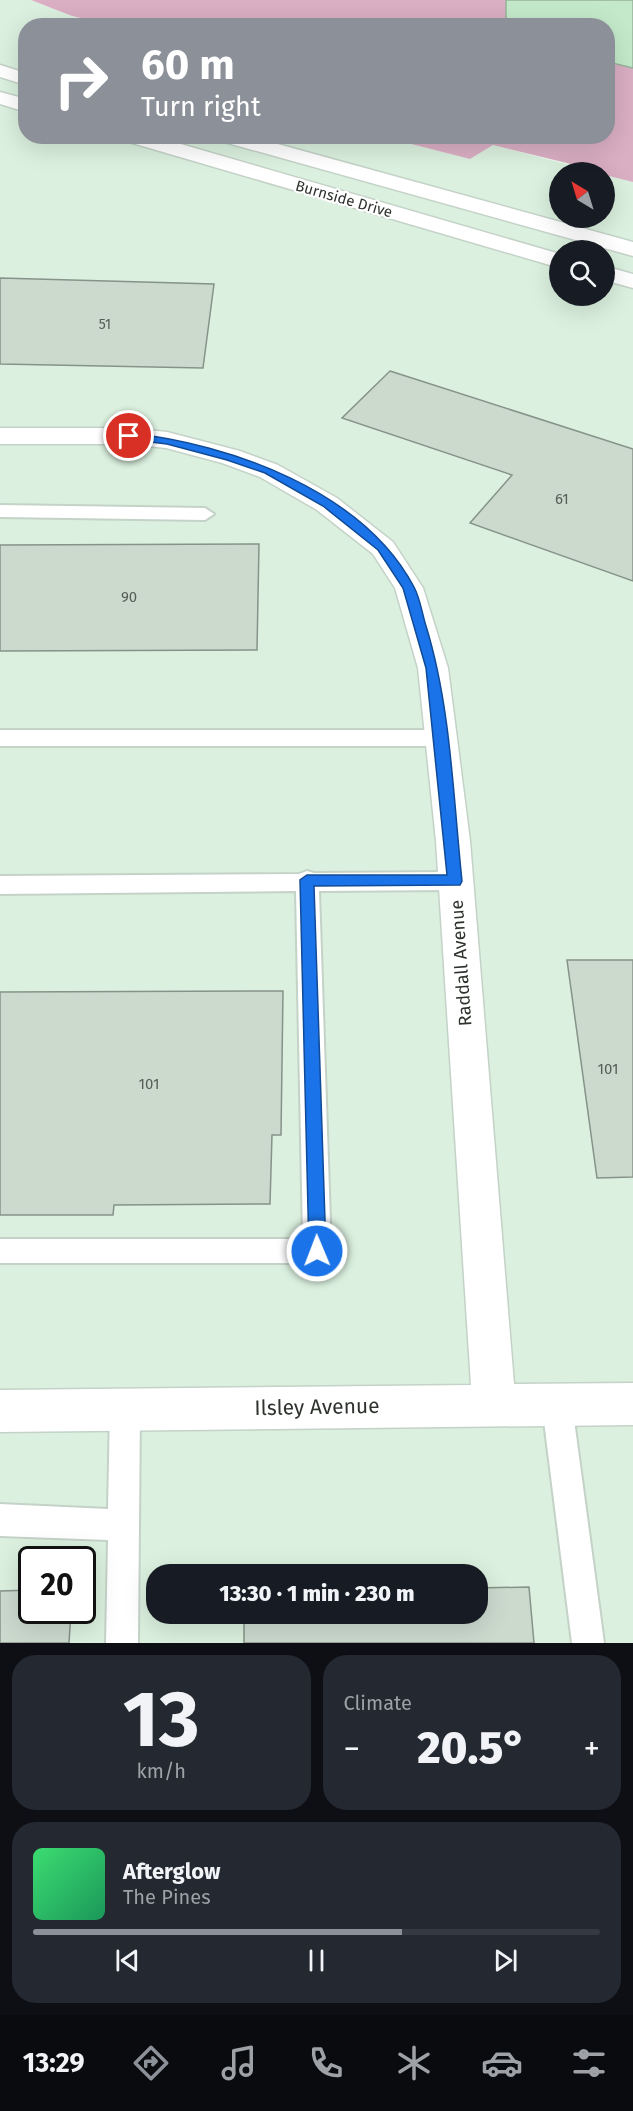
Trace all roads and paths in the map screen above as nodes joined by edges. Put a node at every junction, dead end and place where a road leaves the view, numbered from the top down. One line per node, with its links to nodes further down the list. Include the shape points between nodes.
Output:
1 (0, 71): 2 (street)
2 (18, 77)
3 (0, 98): 4 (street)
4 (18, 104)
5 (157, 144): 8 (street, Burnside Drive)
6 (254, 144): 7 (street, Burnside Drive)
7 (633, 249)
8 (549, 258)
9 (615, 276): 10 (street)
10 (633, 281)
11 (0, 436): 15 (street, Raddall Avenue, via 129,436 167,441 269,471 327,504 383,548 409,588 433,668)
12 (0, 511): 13 (lane)
13 (205, 514)
14 (0, 738): 15 (lane)
15 (441, 738): 17 (street, Raddall Avenue)
16 (307, 880): 17 (lane); 18 (lane); 19 (lane, via 317,1251)
17 (455, 881): 22 (street, Raddall Avenue)
18 (0, 885)
19 (0, 1251)
20 (633, 1404): 21 (street, Ilsley Avenue)
21 (557, 1405): 22 (street, Ilsley Avenue); 28 (lane)
22 (494, 1406): 23 (street, Ilsley Avenue)
23 (125, 1410): 24 (street, Ilsley Avenue); 26 (lane)
24 (0, 1411)
25 (0, 1520): 26 (lane)
26 (123, 1525): 27 (lane)
27 (122, 1643)
28 (588, 1643)

